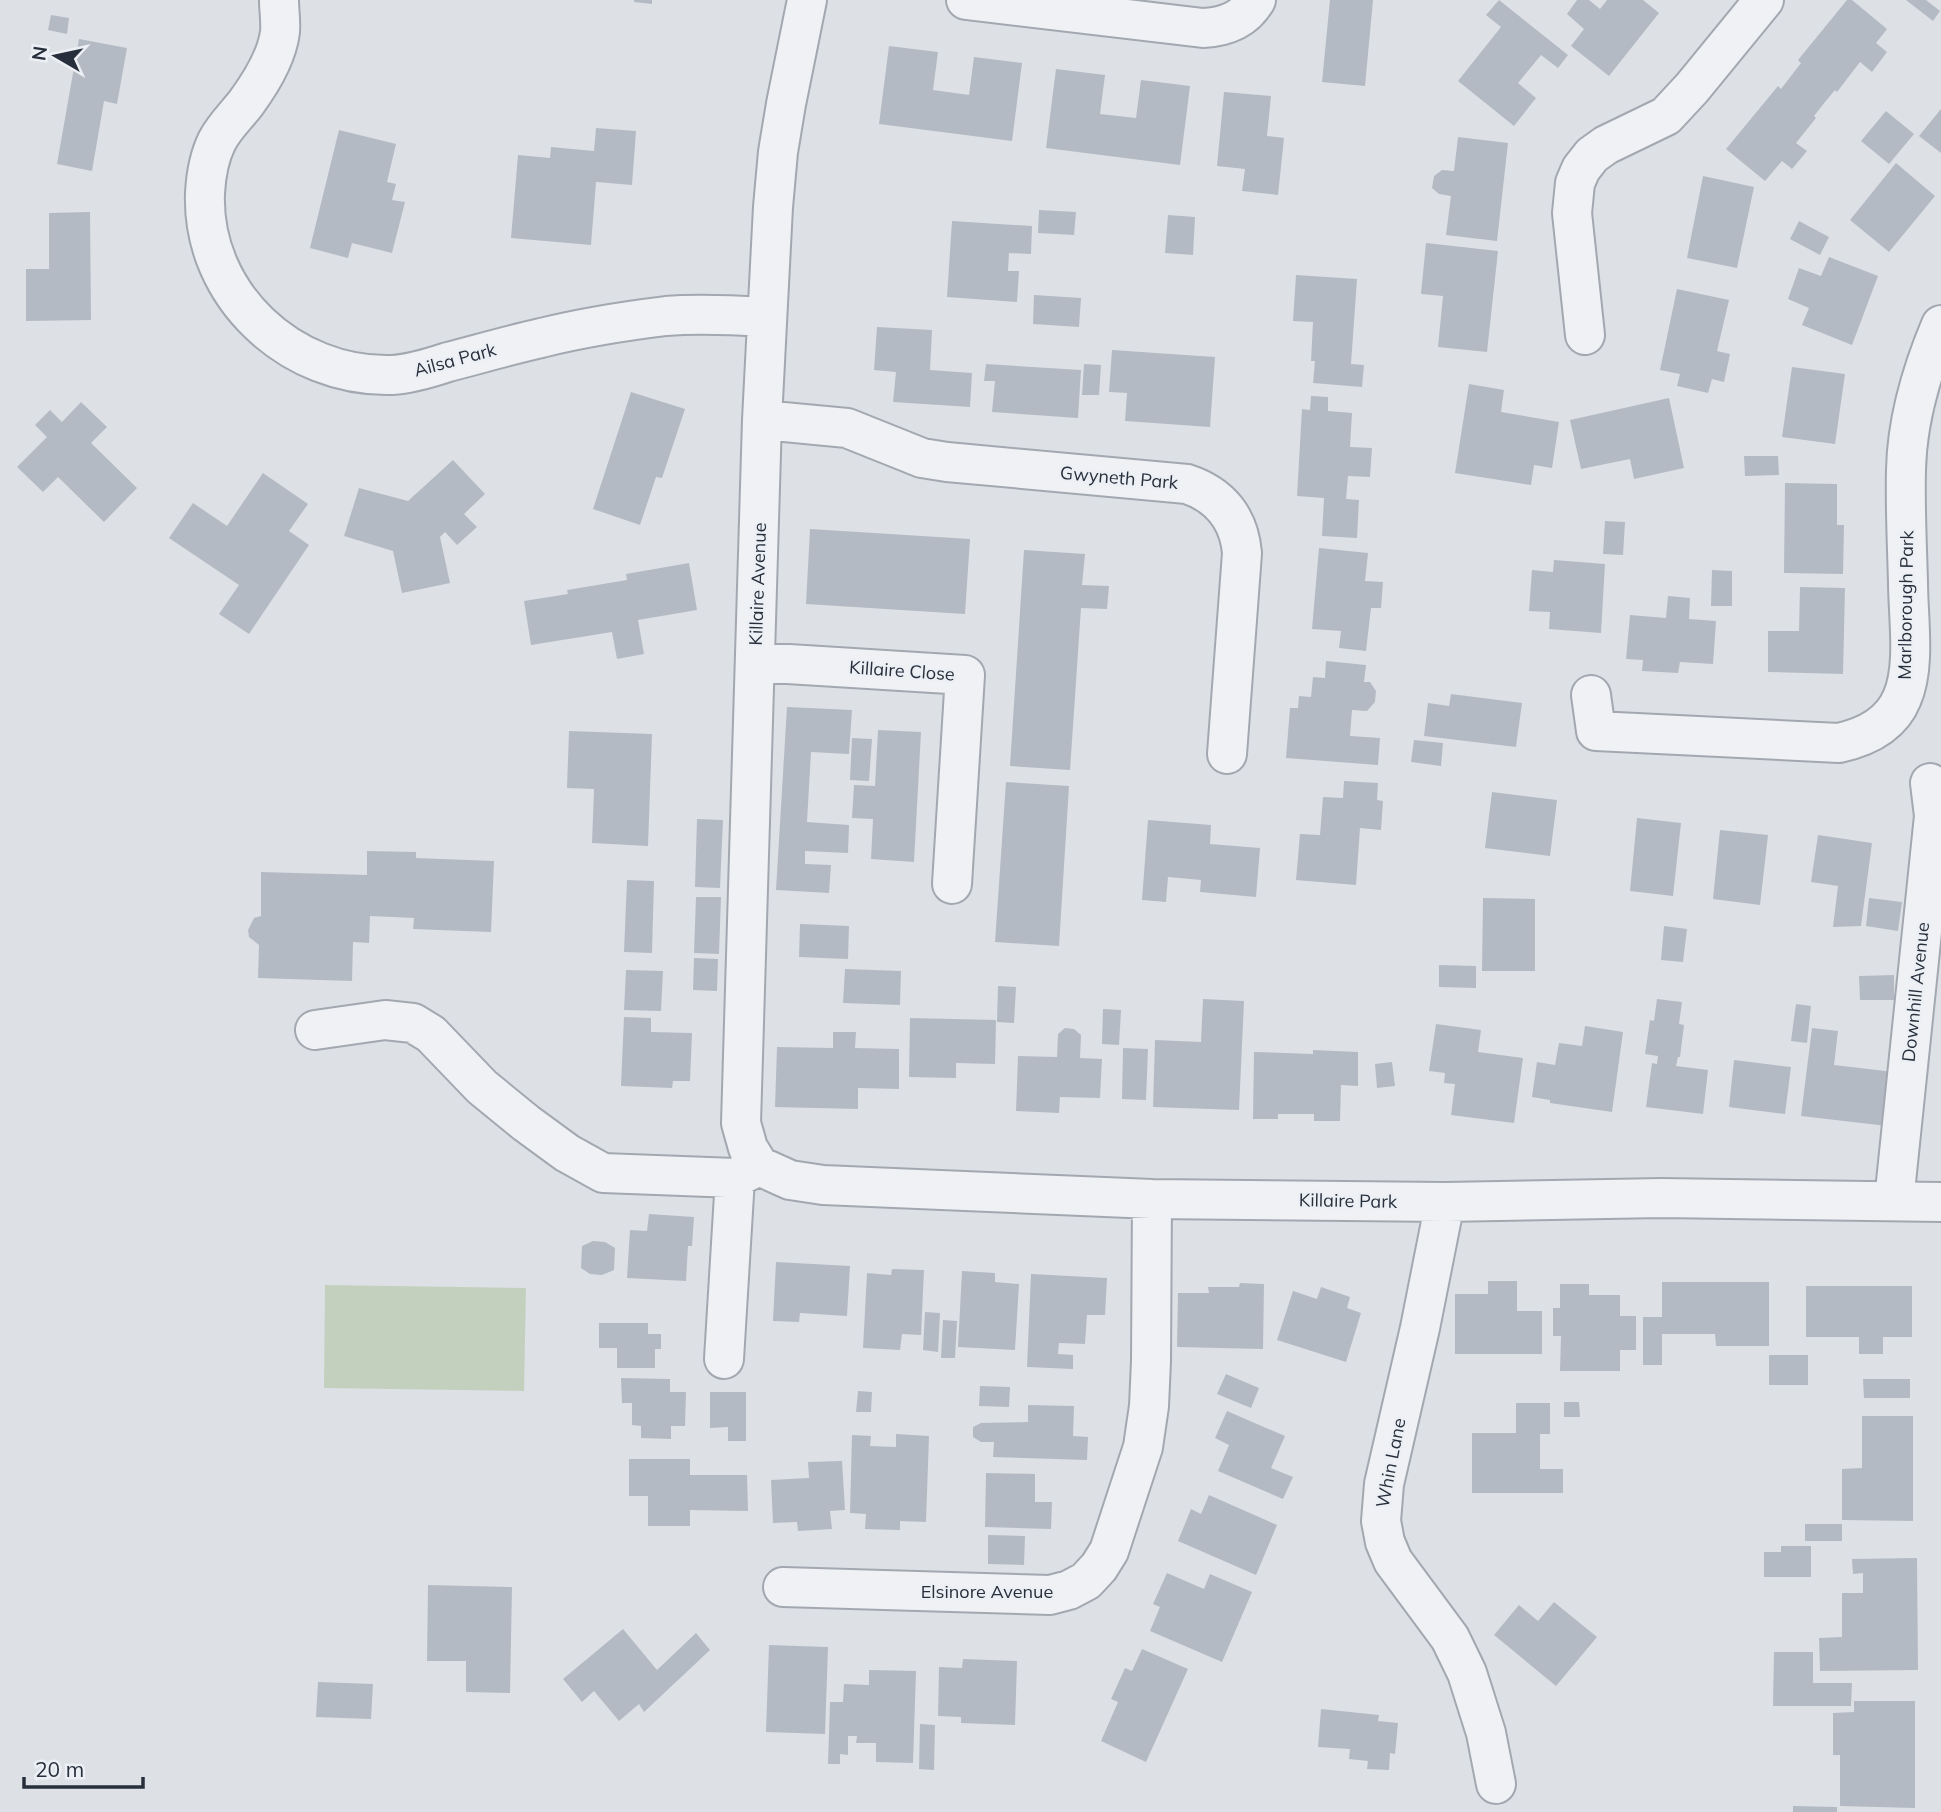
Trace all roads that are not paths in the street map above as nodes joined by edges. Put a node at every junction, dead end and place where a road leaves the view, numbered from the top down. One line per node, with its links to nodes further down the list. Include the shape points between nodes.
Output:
1 (279, 0): 6 (street, Ailsa Park, via 280,33 271,60 217,141 208,164 205,194 214,253 226,281 262,328 287,347 338,369 393,375 542,337 668,316)
2 (807, 0): 6 (street, Killaire Avenue, via 778,152)
3 (966, 0): 4 (street, via 1216,28 1241,18)
4 (1256, 0)
5 (1764, 0): 8 (street, via 1665,116 1606,145 1581,169 1573,190 1572,213)
6 (767, 317): 9 (street, Killaire Avenue)
7 (1941, 325): 11 (street, Marlborough Park, via 1910,427 1906,468 1909,664 1902,700 1892,715 1877,729 1839,743 1596,731)
8 (1585, 335)
9 (762, 420): 10 (street, Killaire Avenue); 12 (street, Gwyneth Park, via 847,428 922,458 1186,484 1214,497 1234,521 1242,553)
10 (756, 662): 14 (street, Killaire Close, via 965,675); 16 (street, Killaire Avenue, via 741,1124 748,1147)
11 (1591, 695)
12 (1227, 754)
13 (1930, 783): 18 (street, Downhill Avenue, via 1934,816)
14 (952, 884)
15 (314, 1030): 16 (street, via 385,1020 413,1023 431,1034 482,1087 526,1122 603,1173)
16 (747, 1172): 17 (street, Killaire Park, via 823,1185); 21 (street)
17 (1152, 1199): 19 (street, Killaire Park); 22 (street, Elsinore Avenue, via 1149,1406 1143,1447 1109,1550 1086,1581 1050,1595)
18 (1894, 1201): 19 (street, Killaire Park, via 1662,1198); 20 (street, Killaire Park)
19 (1445, 1202): 23 (street, Whin Lane, via 1384,1484 1381,1521 1393,1561 1450,1638 1467,1673)
20 (1941, 1202)
21 (724, 1359)
22 (783, 1587)
23 (1496, 1784)

